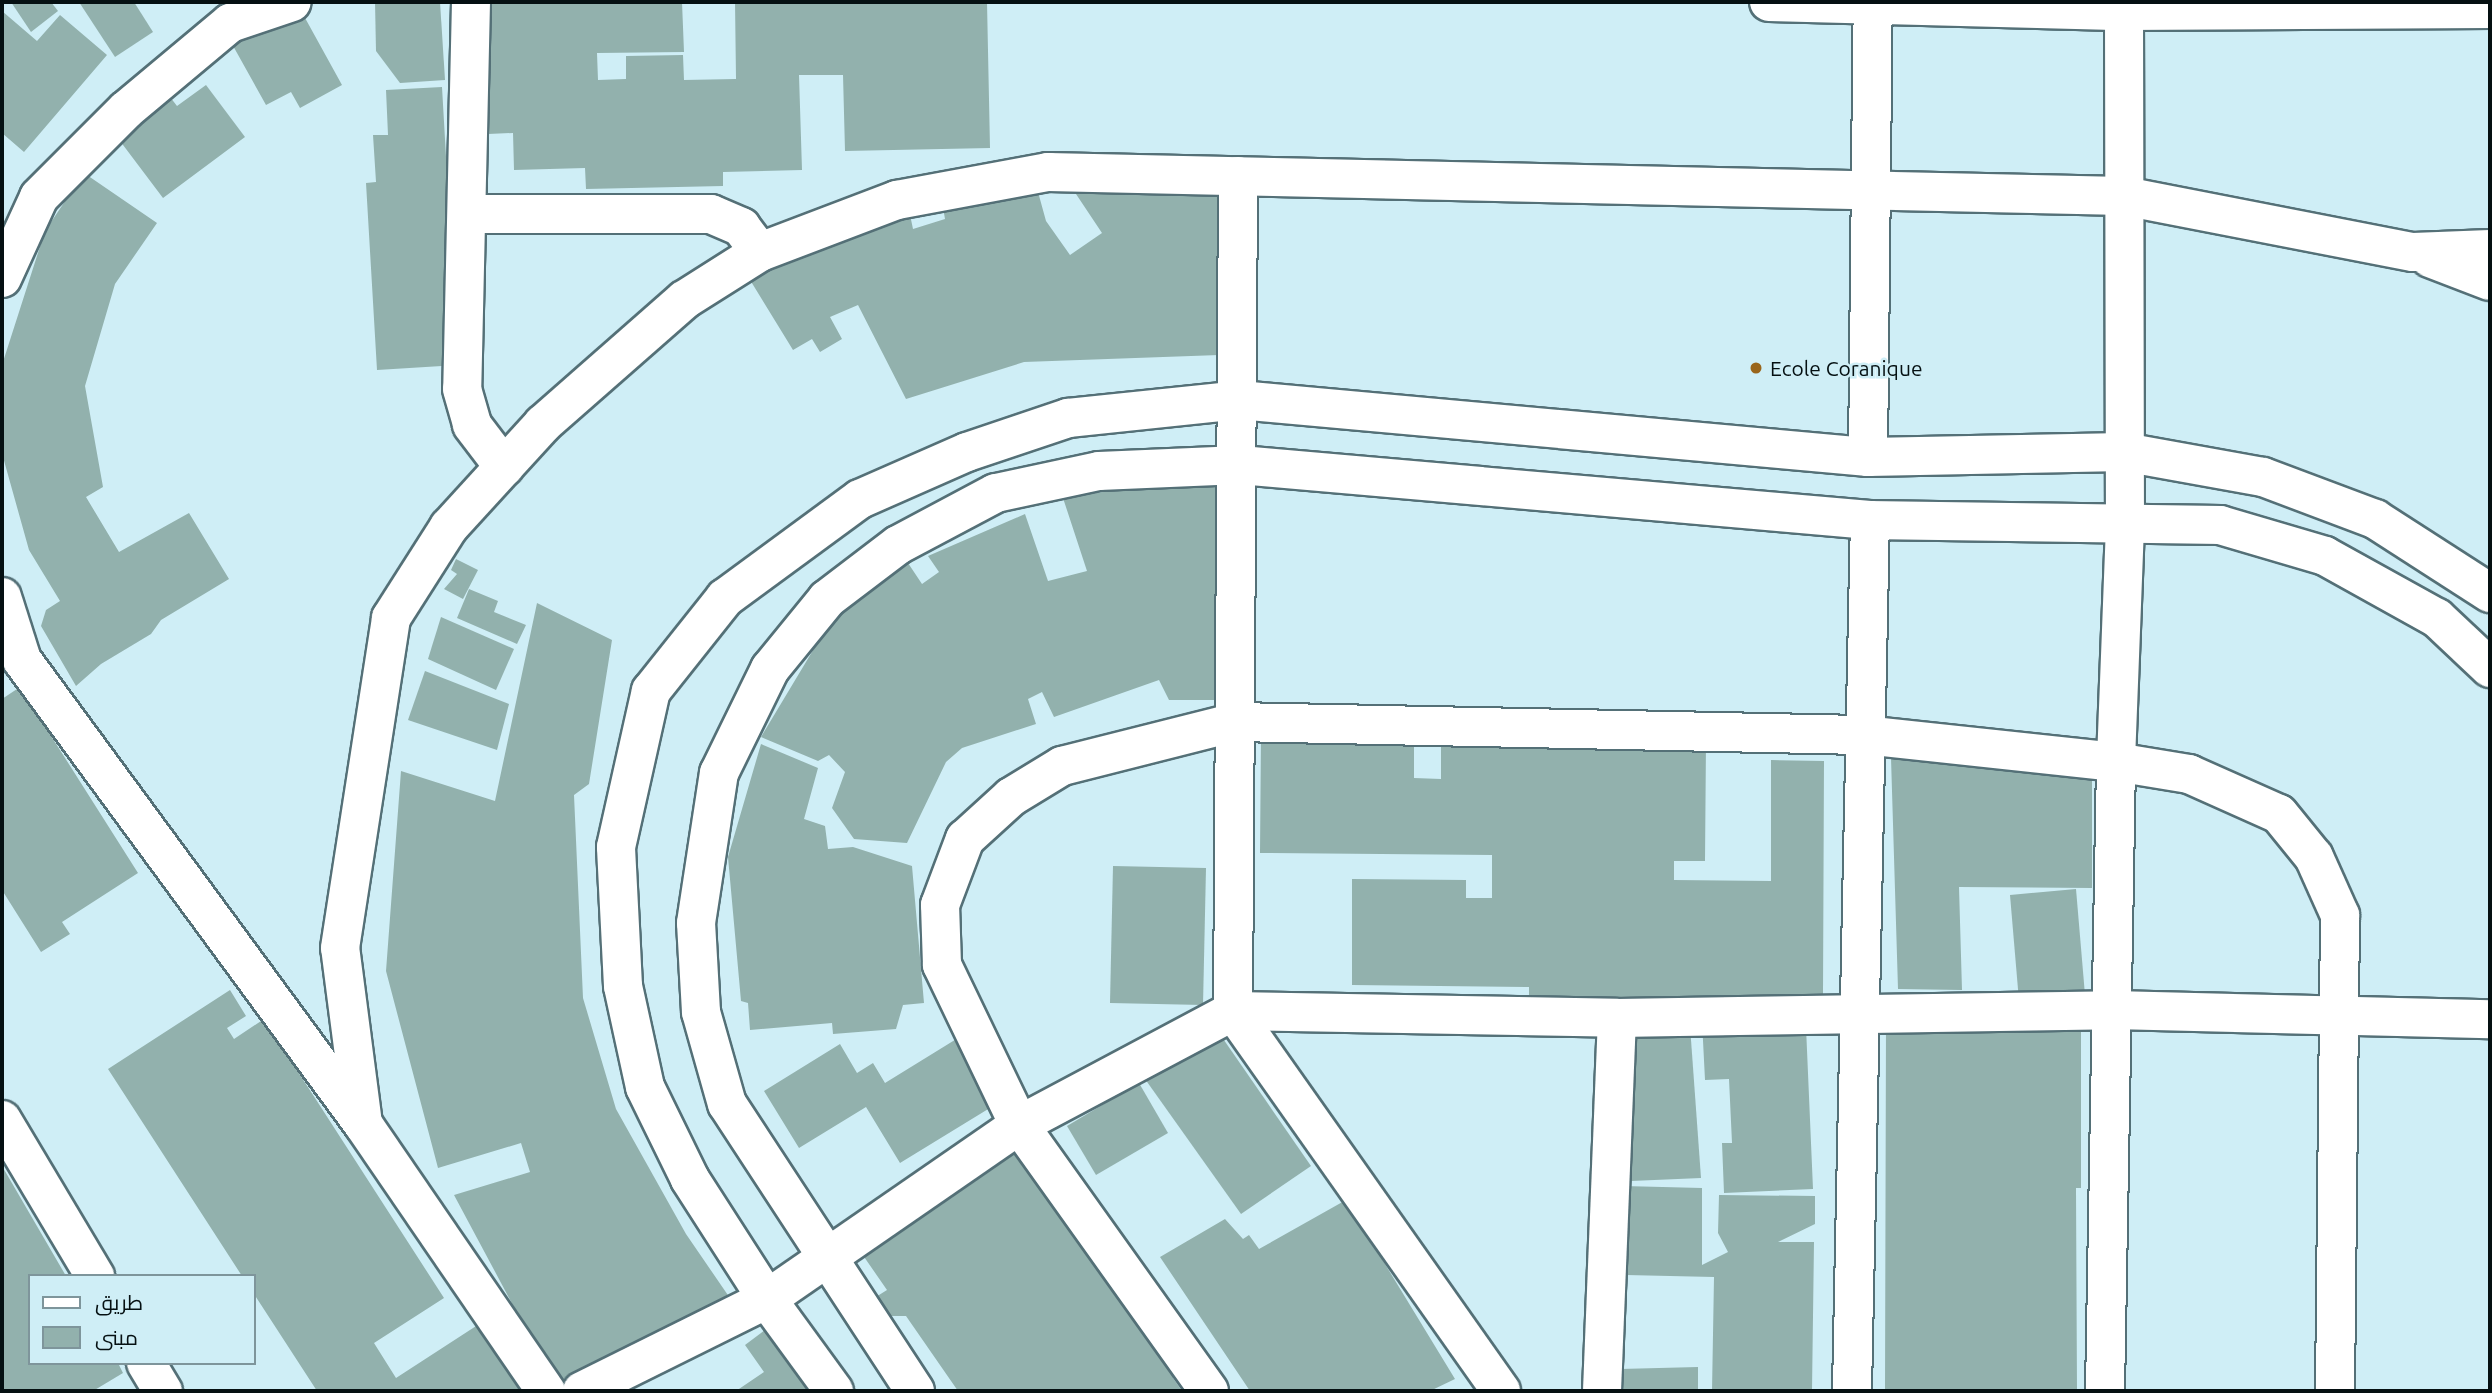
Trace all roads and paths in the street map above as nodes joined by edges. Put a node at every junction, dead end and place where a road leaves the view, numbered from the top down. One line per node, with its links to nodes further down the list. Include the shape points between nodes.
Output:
1 (292, 2): 14 (street, via 230,23 126,110 39,197)
2 (471, 2): 10 (street)
3 (1769, 2): 4 (street)
4 (1873, 7): 6 (street); 8 (street)
5 (2490, 9): 6 (street)
6 (2124, 11): 9 (street)
7 (1238, 176): 8 (street); 12 (street, via 1048,172 897,201); 16 (street)
8 (1874, 191): 9 (street); 18 (street)
9 (2124, 197): 13 (street); 17 (street)
10 (467, 214): 12 (street, via 711,214 741,227); 20 (street, via 462,388 472,425)
11 (2490, 249): 13 (street)
12 (760, 252): 20 (street, via 684,300 543,424)
13 (2413, 252): 15 (street)
14 (2, 278)
15 (2490, 281)
16 (1239, 400): 18 (street); 19 (street); 40 (street, via 1068,418 967,452 860,499 725,597 651,691 616,847 623,986 645,1087 690,1179)
17 (2124, 452): 18 (street); 22 (street); 23 (street, via 2263,477 2375,519)
18 (1868, 457)
19 (1240, 466): 21 (street); 26 (street); 38 (street, via 1098,471 996,494 898,545 827,599 770,669 719,774 696,923 701,1012 727,1104)
20 (504, 467): 36 (street, via 449,527 391,618 340,948)
21 (1870, 520): 22 (street); 27 (street)
22 (2125, 526): 25 (street, via 2220,525 2325,556 2437,618); 28 (street)
23 (2490, 593)
24 (2, 597): 36 (street, via 22,660)
25 (2490, 668)
26 (1236, 722): 27 (street); 30 (street); 37 (street, via 1062,766 1011,797 965,839 940,905 942,965)
27 (1863, 735): 28 (street); 31 (street)
28 (2116, 762): 29 (street); 32 (street, via 2189,774 2280,814 2314,857 2340,915)
29 (2113, 1010): 31 (street); 32 (street); 51 (street)
30 (1233, 1011): 33 (street); 37 (street); 48 (street)
31 (1858, 1011): 33 (street); 50 (street)
32 (2342, 1015): 34 (street); 52 (street)
33 (1617, 1018): 49 (street)
34 (2490, 1019)
35 (2, 1120): 39 (street)
36 (363, 1124): 43 (street)
37 (1019, 1125): 38 (street); 47 (street)
38 (825, 1257): 40 (street); 46 (street)
39 (94, 1274)
40 (767, 1299): 44 (street); 45 (street)
41 (147, 1365): 42 (street)
42 (163, 1391)
43 (546, 1391)
44 (582, 1391)
45 (834, 1391)
46 (915, 1391)
47 (1209, 1391)
48 (1501, 1391)
49 (1602, 1391)
50 (1852, 1391)
51 (2105, 1391)
52 (2335, 1391)

